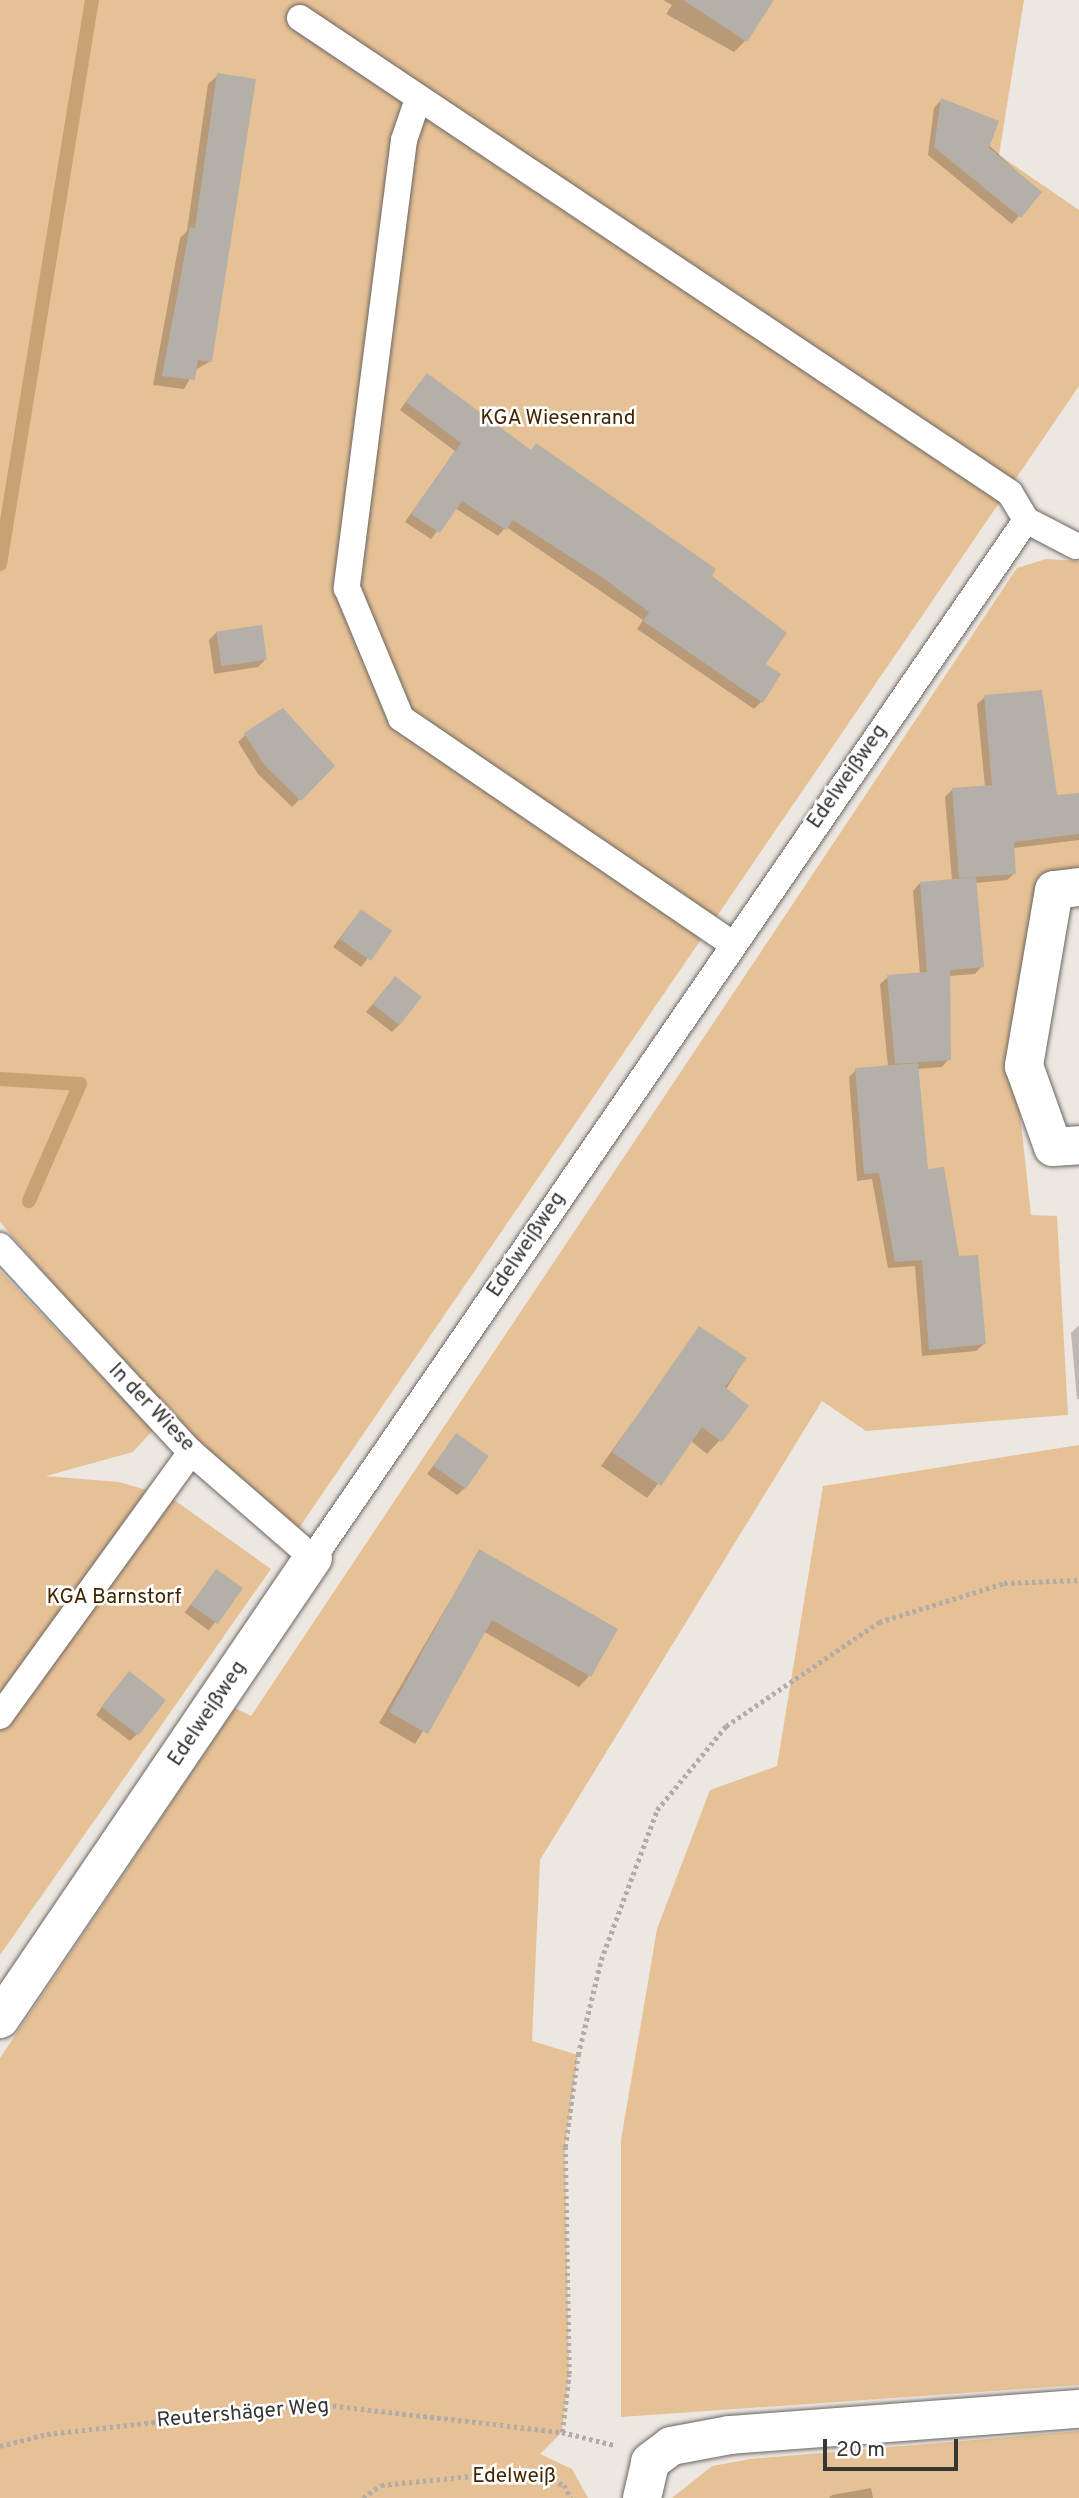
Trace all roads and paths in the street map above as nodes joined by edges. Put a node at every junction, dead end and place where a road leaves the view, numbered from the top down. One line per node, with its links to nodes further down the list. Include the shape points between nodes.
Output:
1 (300, 18): 2 (lane)
2 (418, 99): 3 (lane, via 1010,493); 6 (lane, via 404,139 347,588 401,718)
3 (1026, 520): 4 (lane); 6 (lane, Edelweißweg)
4 (1076, 546)
5 (1079, 887): 7 (street, via 1054,890 1024,1066 1053,1147)
6 (732, 944): 10 (lane, Edelweißweg)
7 (1079, 1145)
8 (0, 1246): 9 (lane, In der Wiese)
9 (191, 1452): 10 (lane, In der Wiese); 12 (lane)
10 (313, 1558): 13 (street, Edelweißweg)
11 (1079, 1580): 15 (path, via 1004,1583 879,1622 726,1726 657,1810 601,1960 578,2054 565,2147 569,2374)
12 (0, 1716)
13 (0, 2018)
14 (1079, 2409): 17 (street, via 730,2435 671,2446)
15 (562, 2432): 16 (path, Reutershäger Weg, via 320,2404 47,2434); 17 (path, Reutershäger Weg)
16 (0, 2446)
17 (646, 2480)
18 (363, 2498): 19 (path, via 381,2484 534,2470 564,2485)
19 (571, 2498)

